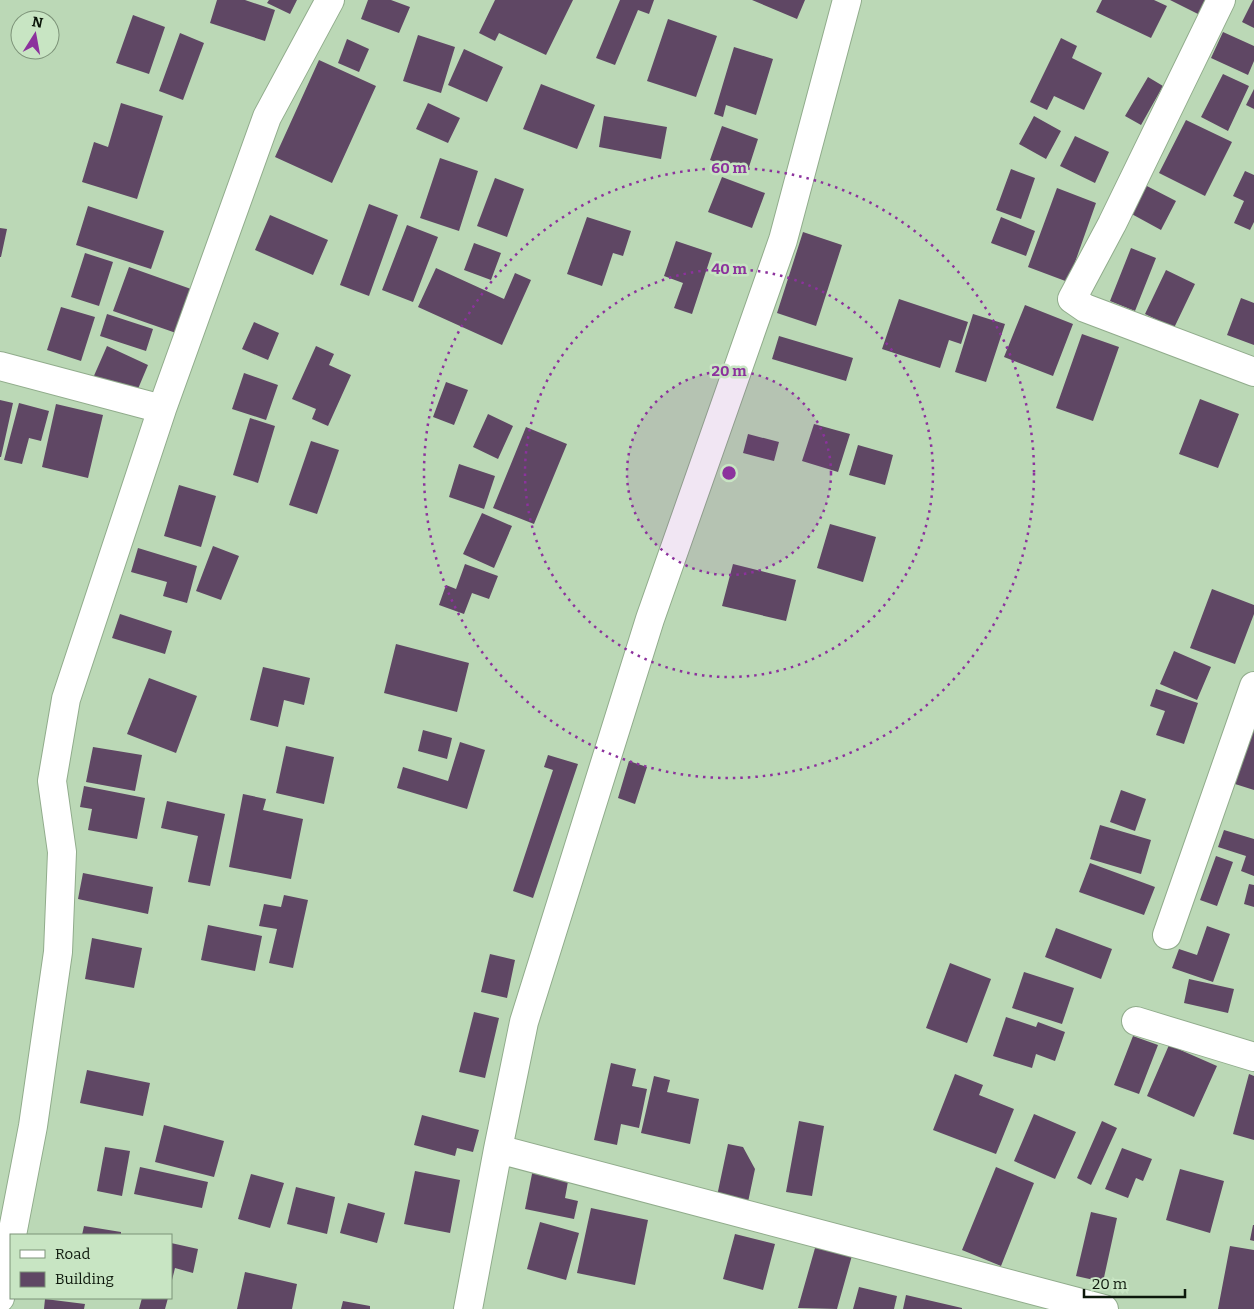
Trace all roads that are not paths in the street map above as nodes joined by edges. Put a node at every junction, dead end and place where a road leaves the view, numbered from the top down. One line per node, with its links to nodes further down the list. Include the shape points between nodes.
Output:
1 (330, 0): 6 (street, via 267,117)
2 (847, 0): 11 (street, via 783,240 650,619 524,1022)
3 (1221, 0): 5 (street, via 1072,299 1084,308)
4 (0, 366): 6 (street)
5 (1254, 372)
6 (162, 409): 12 (street, via 66,699 52,781 62,852 58,952 33,1126)
7 (1254, 686): 8 (street)
8 (1167, 935)
9 (1136, 1021): 10 (street)
10 (1254, 1057)
11 (498, 1149): 15 (street); 16 (street)
12 (13, 1234)
13 (10, 1247): 14 (street)
14 (0, 1298)
15 (468, 1309)
16 (1104, 1309)

